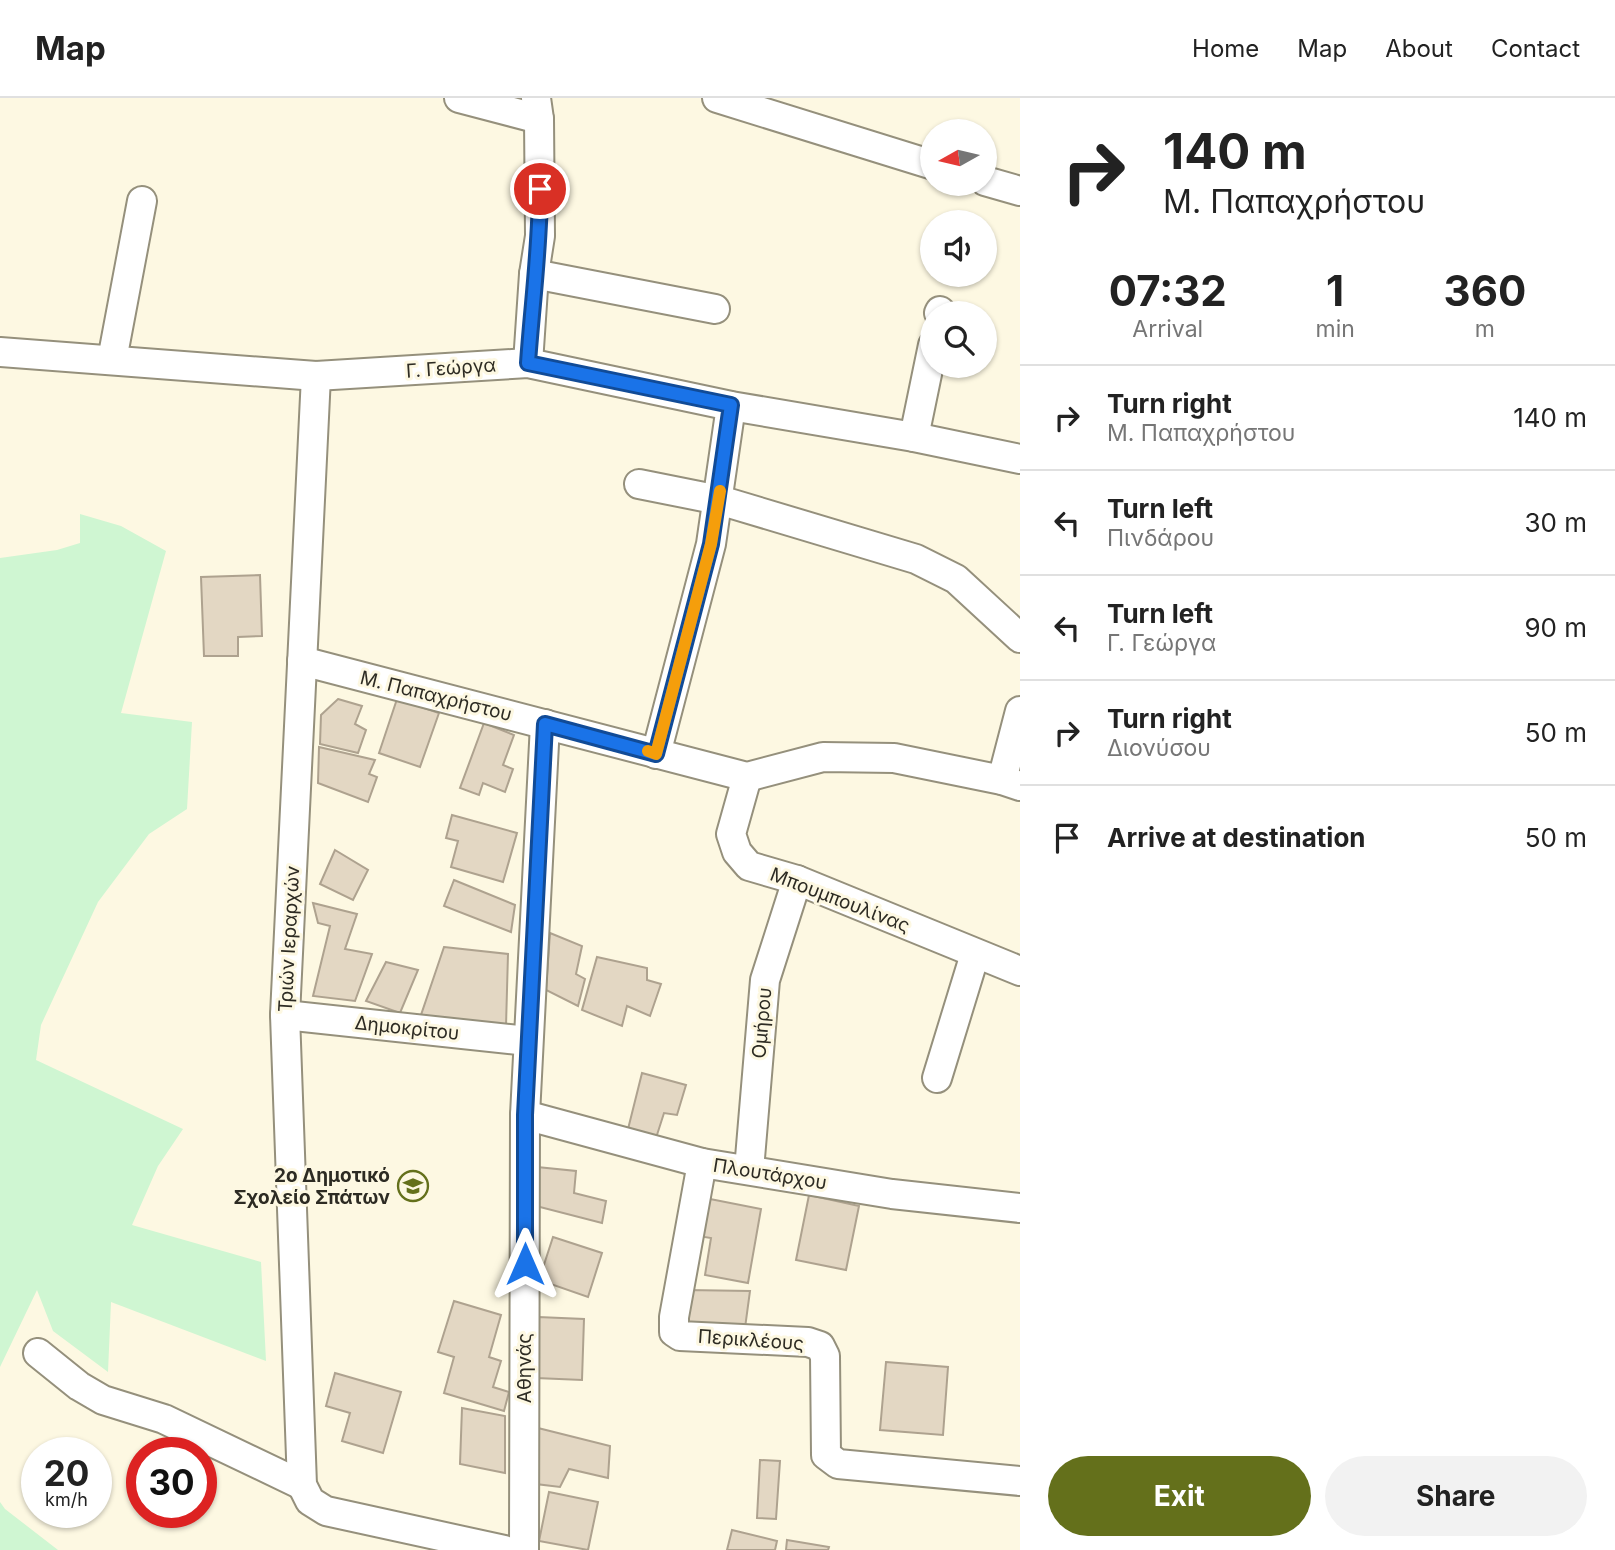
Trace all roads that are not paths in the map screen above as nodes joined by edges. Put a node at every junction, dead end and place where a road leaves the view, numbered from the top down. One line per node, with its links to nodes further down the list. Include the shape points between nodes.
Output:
1 (459, 98): 3 (street)
2 (717, 98): 4 (street)
3 (538, 108): 8 (street, via 540,236)
4 (920, 161)
5 (998, 185): 6 (street)
6 (1020, 191)
7 (142, 201): 11 (street)
8 (534, 274): 9 (street); 12 (street)
9 (715, 309)
10 (0, 352): 11 (street, Γ. Γεώργα)
11 (111, 360): 13 (street, Γ. Γεώργα)
12 (528, 363): 13 (street, Γ. Γεώργα); 15 (street, Γ. Γεώργα)
13 (316, 376): 21 (street, Τριών Ιεραρχών)
14 (926, 378): 16 (street)
15 (731, 405): 16 (street, Γ. Γεώργα); 19 (street)
16 (914, 437): 17 (street, Γ. Γεώργα)
17 (1018, 451)
18 (639, 484): 19 (street)
19 (719, 500): 20 (street, via 916,559 956,579); 24 (street)
20 (1020, 638)
21 (302, 662): 23 (street, Μ. Παπαχρήστου); 30 (street, Τριών Ιεραρχών)
22 (1020, 712): 26 (street)
23 (545, 724): 24 (street, Μ. Παπαχρήστου); 31 (street, Αθηνάς)
24 (656, 754): 25 (street, Μ. Παπαχρήστου)
25 (747, 777): 26 (street, Μ. Παπαχρήστου, via 823,757 894,758); 27 (street, Μπουμπουλίνας, via 731,834 737,852 749,866)
26 (1011, 783)
27 (797, 880): 28 (street, Μπουμπουλίνας); 35 (street, Ομήρου, via 765,980)
28 (975, 954): 29 (street, Μπουμπουλίνας); 32 (street)
29 (1020, 971)
30 (285, 1015): 31 (street, Δημοκρίτου); 39 (street, Τριών Ιεραρχών)
31 (528, 1041): 33 (street, Αθηνάς)
32 (937, 1078)
33 (525, 1115): 34 (street, Πλουτάρχου); 41 (street, Αθηνάς)
34 (702, 1163): 35 (street, Πλουτάρχου); 38 (street, Περικλέους, via 674,1332 820,1346 825,1356 827,1455 838,1464)
35 (749, 1170): 36 (street, Πλουτάρχου, via 892,1194)
36 (1020, 1208)
37 (38, 1353): 39 (street, via 79,1387 164,1419)
38 (1020, 1481)
39 (306, 1493): 40 (street, via 326,1511)
40 (504, 1550)
41 (524, 1550)

